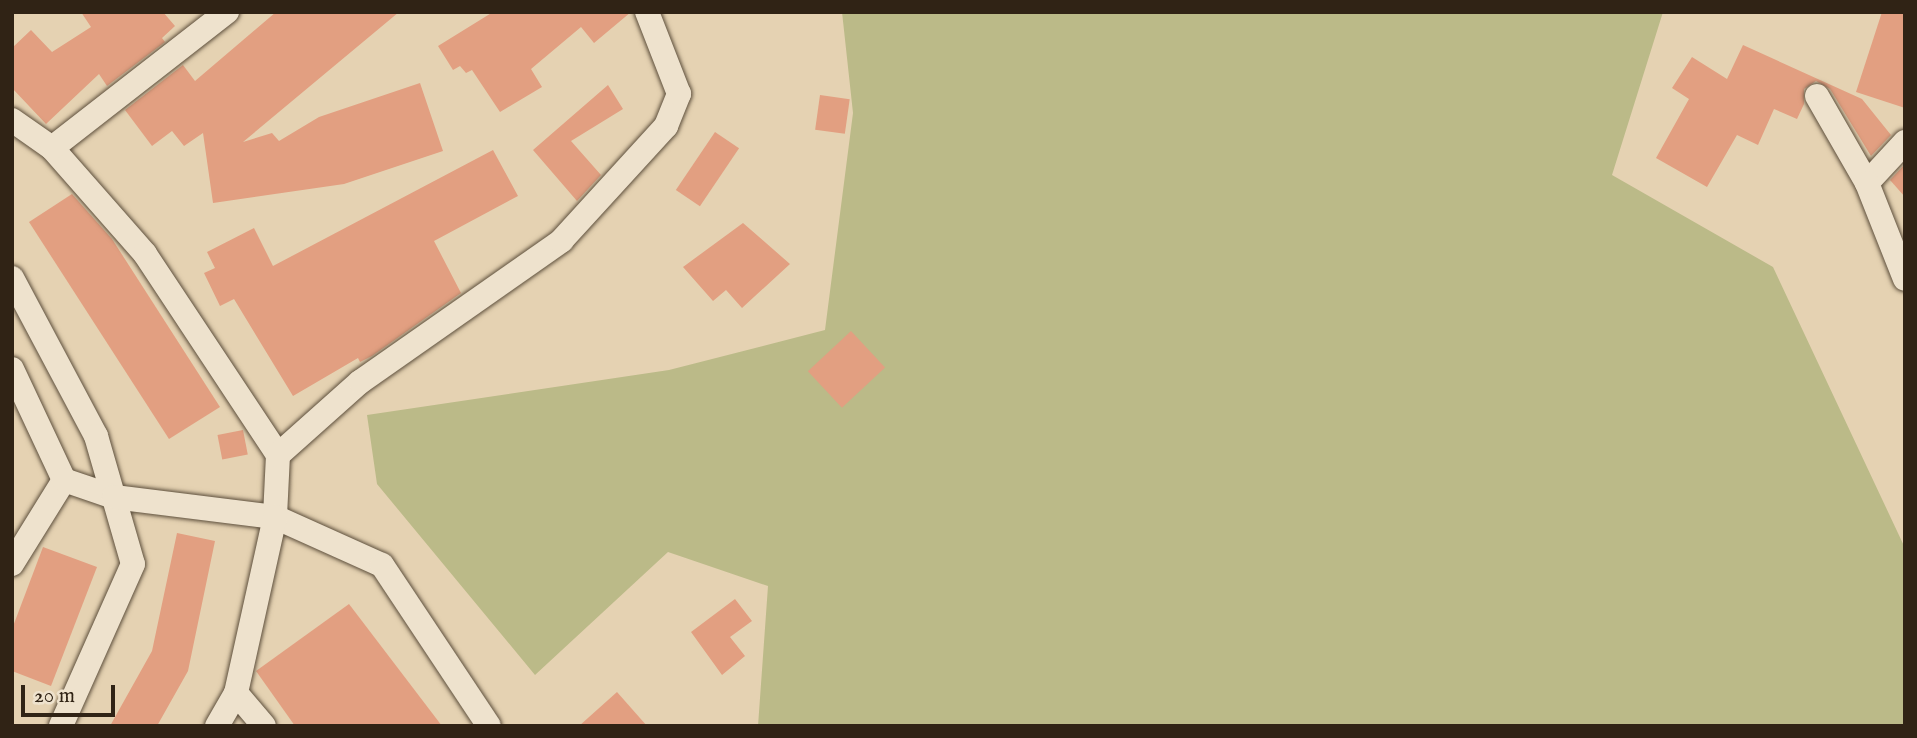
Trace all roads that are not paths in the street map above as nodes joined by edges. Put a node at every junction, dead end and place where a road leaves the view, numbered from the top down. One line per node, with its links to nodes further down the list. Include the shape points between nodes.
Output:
1 (227, 12): 6 (street)
2 (647, 12): 11 (street, via 679,94 666,126 561,242 360,382)
3 (1817, 96): 7 (street)
4 (12, 120): 6 (street)
5 (1905, 142): 7 (street)
6 (51, 148): 11 (street, via 145,254)
7 (1867, 183): 9 (street)
8 (12, 278): 13 (street, via 96,436)
9 (1905, 279)
10 (12, 369): 12 (street)
11 (278, 455): 14 (street)
12 (65, 480): 13 (street); 15 (street)
13 (114, 497): 14 (street); 17 (street, via 133,564)
14 (275, 517): 16 (street); 20 (street, via 383,565)
15 (12, 564)
16 (236, 693): 18 (street); 19 (street)
17 (61, 726)
18 (218, 726)
19 (264, 726)
20 (489, 726)

